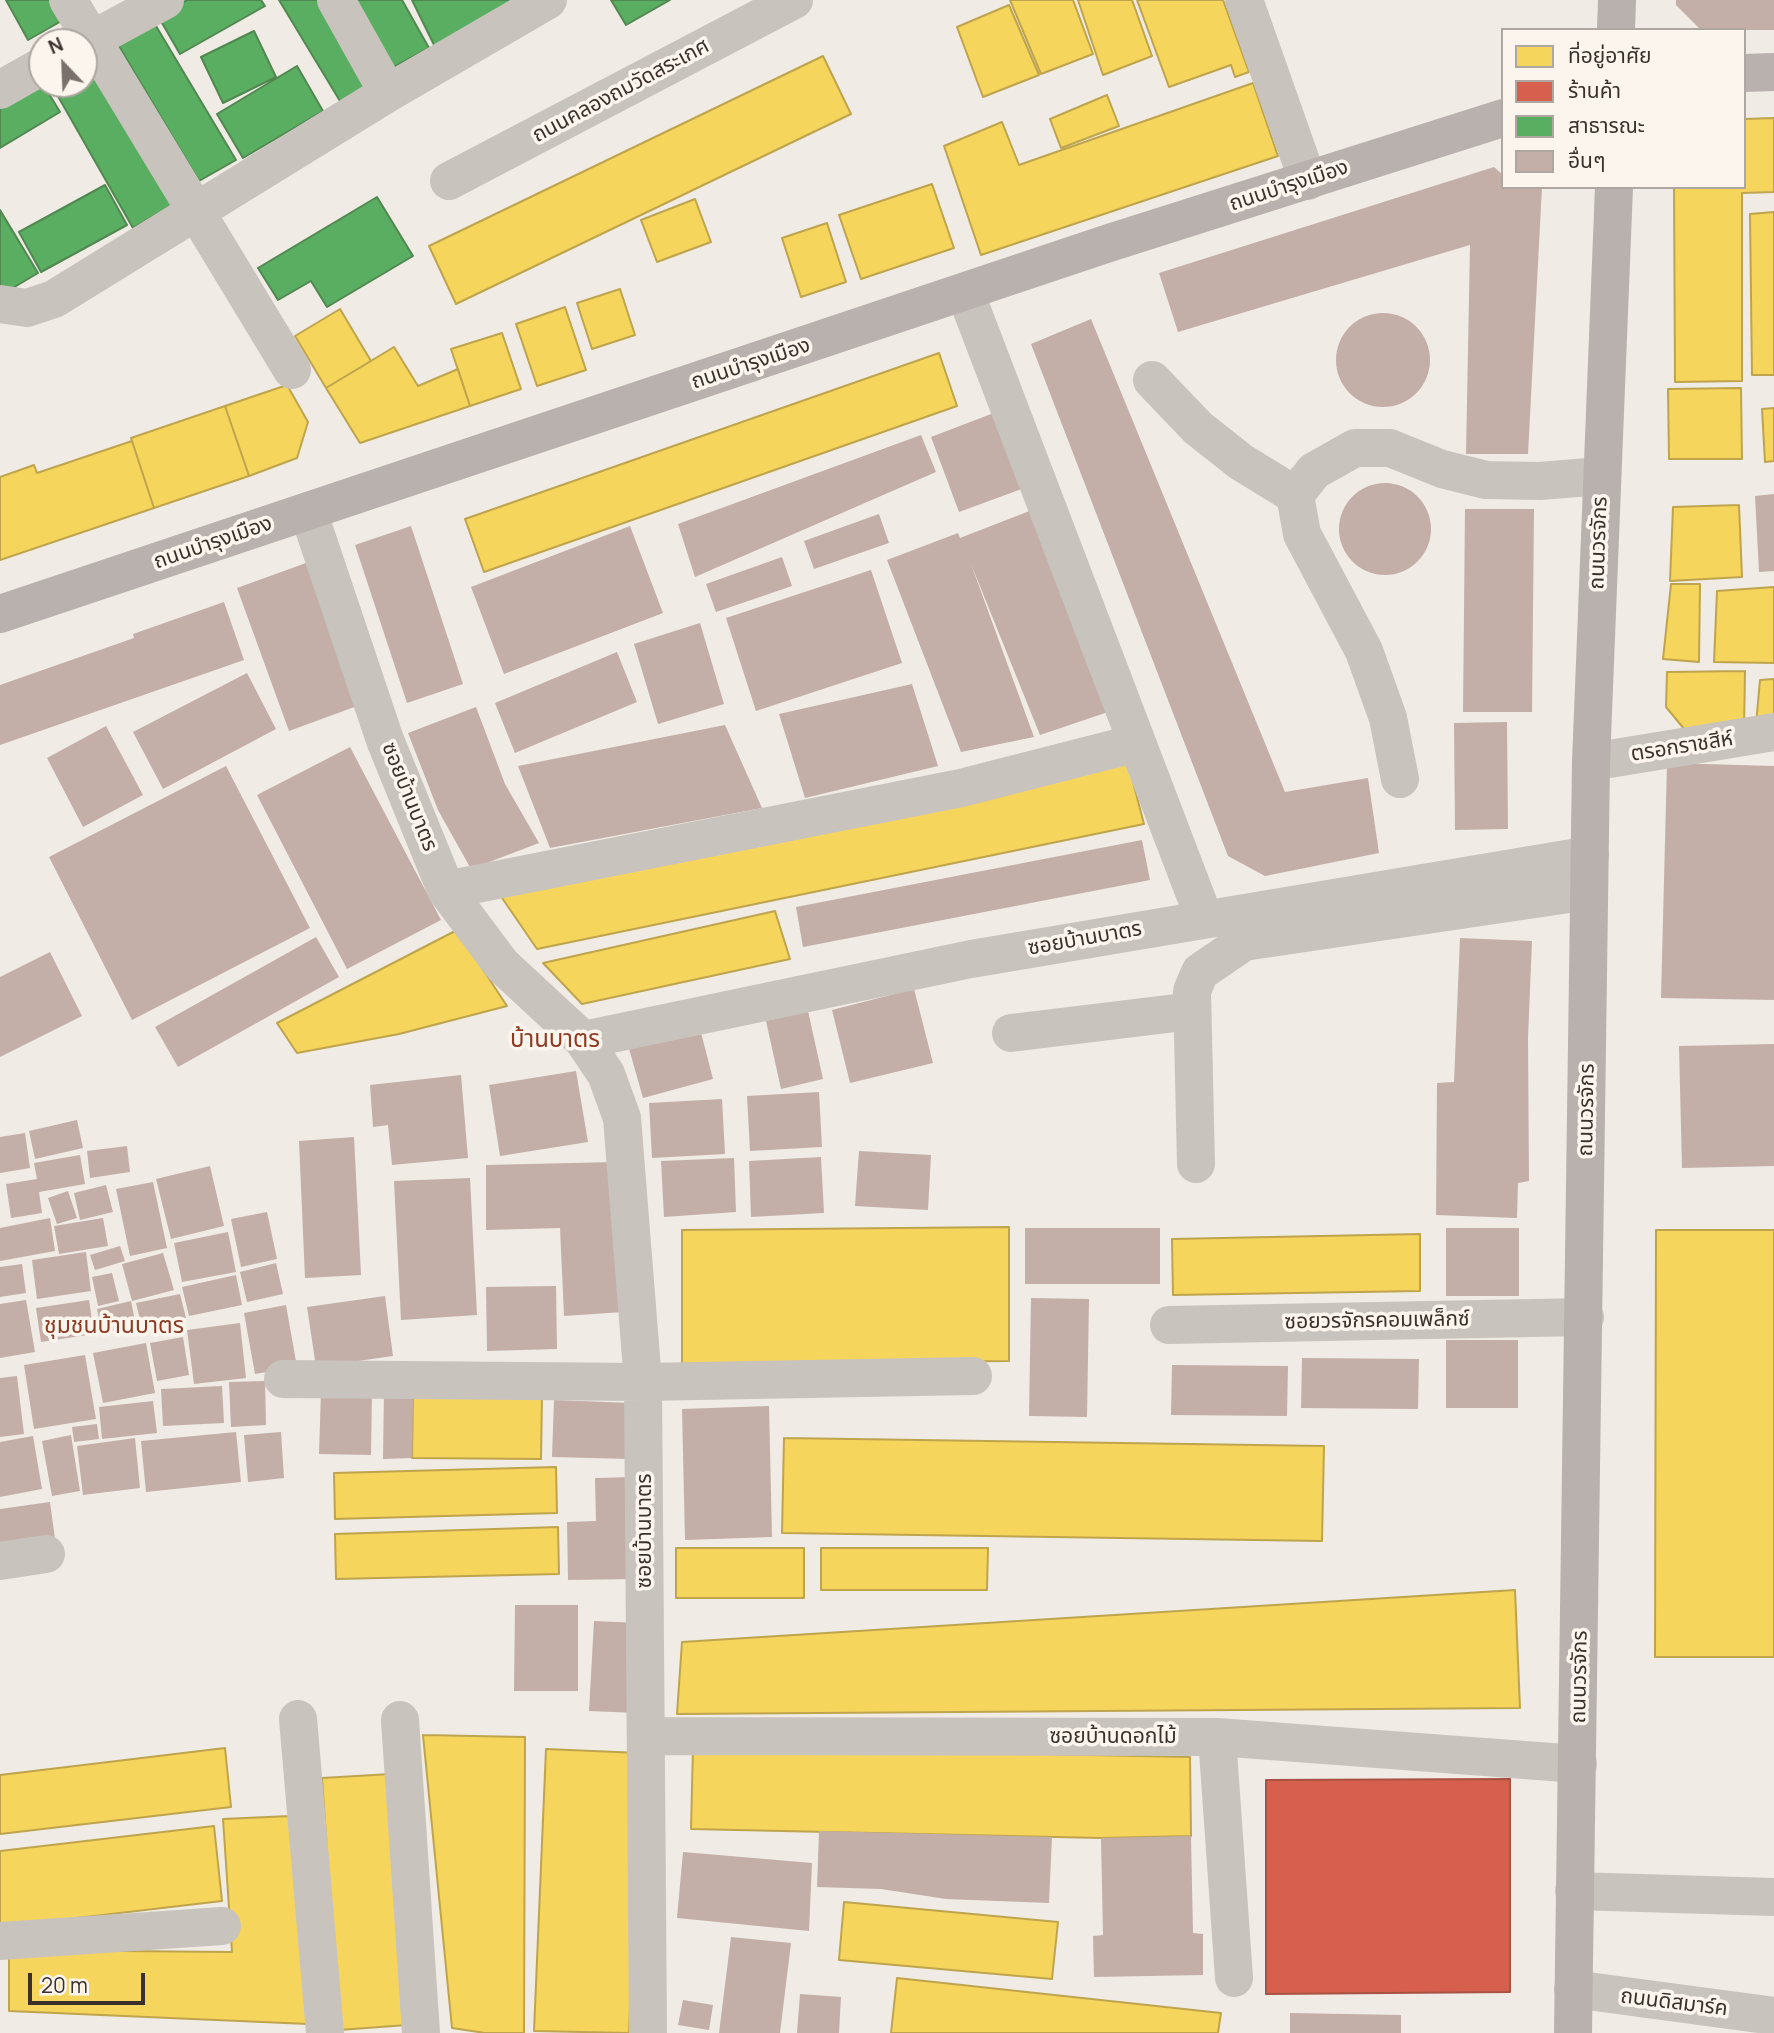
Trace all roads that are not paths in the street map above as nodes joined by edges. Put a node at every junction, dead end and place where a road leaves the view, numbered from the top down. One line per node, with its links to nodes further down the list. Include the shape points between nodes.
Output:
1 (68, 0): 8 (street)
2 (165, 0): 10 (street)
3 (336, 0): 16 (street)
4 (548, 0): 16 (street)
5 (794, 0): 19 (street, ถนนคลองถมวัดสระเกศ)
6 (1244, 0): 18 (street)
7 (1617, 0): 9 (main road)
8 (81, 28)
9 (1616, 28)
10 (98, 37)
11 (98, 58): 21 (street)
12 (1774, 72): 13 (main road)
13 (1746, 73)
14 (28, 74): 15 (street)
15 (0, 90)
16 (388, 93): 21 (street)
17 (1501, 119): 18 (main road, ถนนบำรุงเมือง)
18 (1308, 180): 22 (main road, ถนนบำรุงเมือง)
19 (449, 181)
20 (1614, 189): 26 (main road, ถนนวรจักร)
21 (196, 211): 23 (street, via 54,299 27,308); 24 (street)
22 (965, 292): 28 (main road, ถนนบำรุงเมือง); 31 (street)
23 (0, 304)
24 (292, 370)
25 (1152, 380): 27 (street, via 1198,428 1241,463)
26 (1601, 477): 27 (street, via 1486,480 1390,448 1355,448 1314,471); 32 (main road, ถนนวรจักร)
27 (1295, 495): 33 (street, via 1302,534 1364,651 1388,718)
28 (308, 511): 29 (main road, ถนนบำรุงเมือง); 35 (street, ซอยบ้านบาตร, via 385,740)
29 (0, 614)
30 (1774, 732): 32 (street, ตรอกราชสีห์)
31 (1137, 743): 35 (street, via 961,788); 36 (street)
32 (1591, 762): 34 (main road, ถนนวรจักร)
33 (1400, 779)
34 (1589, 873): 36 (street, ซอยบ้านบาตร); 37 (street, via 1244,942 1200,972 1192,991); 41 (main road, ถนนวรจักร)
35 (446, 890): 39 (street, ซอยบ้านบาตร, via 502,965)
36 (1203, 918): 39 (street, ซอยบ้านบาตร, via 958,962)
37 (1192, 1011): 38 (street); 40 (street)
38 (1011, 1033)
39 (583, 1040): 45 (street, ซอยบ้านบาตร, via 606,1074 622,1118)
40 (1196, 1164)
41 (1585, 1317): 42 (street, ซอยวรจักรคอมเพล็กซ์); 52 (main road, ถนนวรจักร)
42 (1169, 1325)
43 (973, 1376): 45 (street)
44 (283, 1379): 45 (street)
45 (643, 1382): 50 (street, ซอยบ้านบาตร)
46 (46, 1554): 47 (street)
47 (0, 1560)
48 (298, 1719): 60 (street)
49 (400, 1720): 61 (street)
50 (647, 1735): 51 (street, ซอยบ้านดอกไม้); 62 (street, ซอยบ้านบาตร)
51 (1217, 1737): 52 (street, ซอยบ้านดอกไม้); 57 (street)
52 (1578, 1764): 53 (main road, ถนนวรจักร)
53 (1574, 1891): 54 (street); 58 (main road, ถนนวรจักร)
54 (1774, 1897)
55 (222, 1926): 56 (street)
56 (0, 1941)
57 (1234, 1978)
58 (1573, 1989): 59 (street, ถนนดิสมาร์ค); 63 (main road, ถนนวรจักร)
59 (1774, 2016)
60 (325, 2033)
61 (421, 2033)
62 (648, 2033)
63 (1573, 2033)

